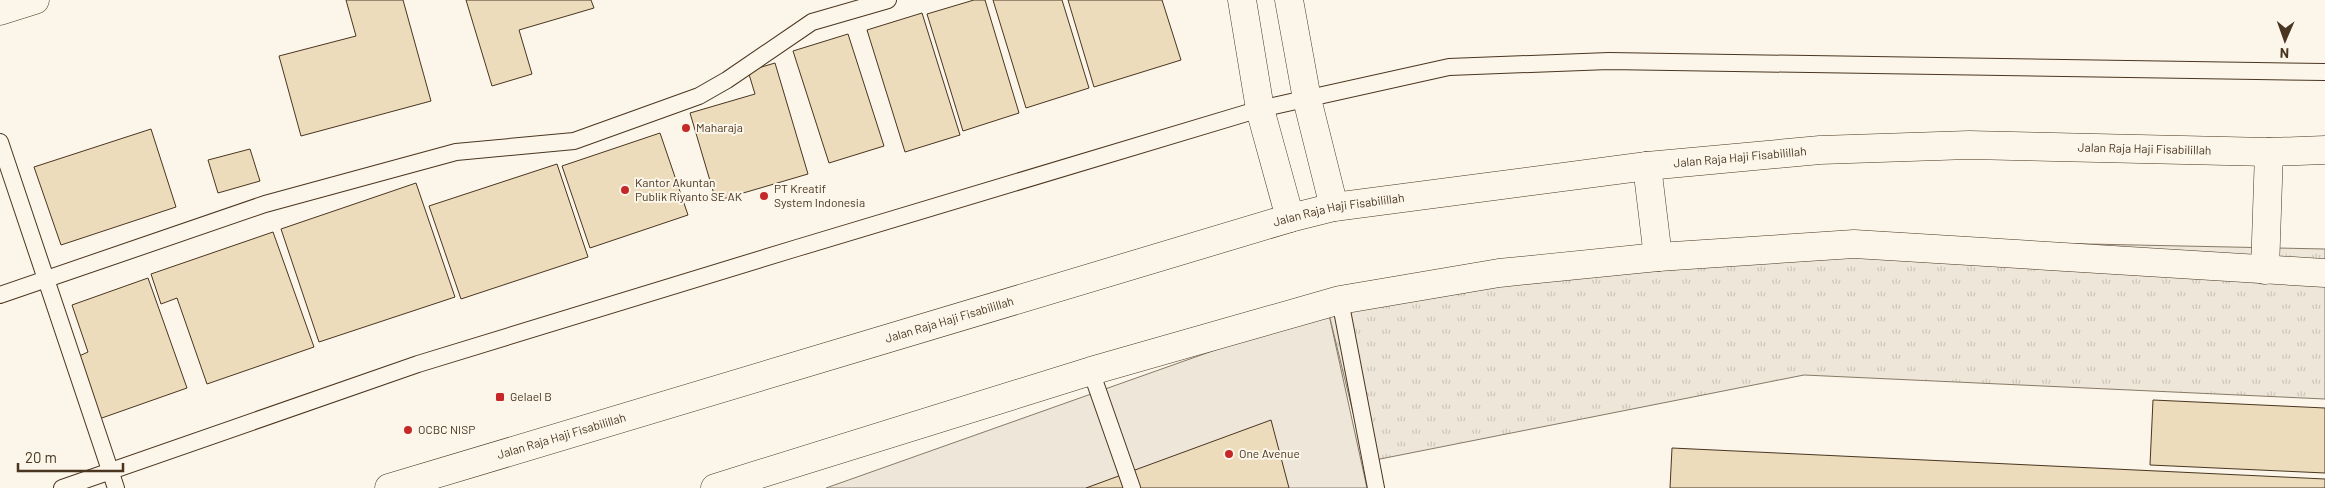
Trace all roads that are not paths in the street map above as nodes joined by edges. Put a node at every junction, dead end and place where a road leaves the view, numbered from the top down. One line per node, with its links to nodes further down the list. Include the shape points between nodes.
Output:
1 (35, 0): 5 (main road)
2 (888, 0): 18 (lane, via 812,22 699,96 574,141 456,152 265,204)
3 (1242, 0): 8 (main road)
4 (1289, 0): 7 (main road)
5 (0, 11)
6 (2325, 72): 7 (lane, via 1610,61 1449,67)
7 (1307, 99): 8 (lane); 13 (main road)
8 (1260, 109): 14 (main road); 22 (lane, via 428,362)
9 (0, 142): 18 (lane)
10 (2325, 150): 11 (main road, Jalan Raja Haji Fisabilillah)
11 (2269, 152): 12 (main road, Jalan Raja Haji Fisabilillah, via 1969,145 1820,150); 16 (main road)
12 (1647, 166): 13 (main road, Jalan Raja Haji Fisabilillah); 15 (main road)
13 (1334, 207): 14 (main road, Jalan Raja Haji Fisabilillah)
14 (1290, 218): 25 (main road, Jalan Raja Haji Fisabilillah)
15 (1658, 257): 16 (main road, via 1854,244); 20 (main road, via 1499,273)
16 (2265, 270): 17 (main road)
17 (2325, 273)
18 (45, 278): 19 (lane); 22 (lane)
19 (0, 295)
20 (1340, 300): 21 (main road); 28 (lane)
21 (1092, 371): 26 (main road); 27 (lane)
22 (110, 470): 23 (lane); 24 (lane)
23 (62, 488)
24 (116, 488)
25 (389, 488)
26 (715, 488)
27 (1132, 488)
28 (1376, 488)

